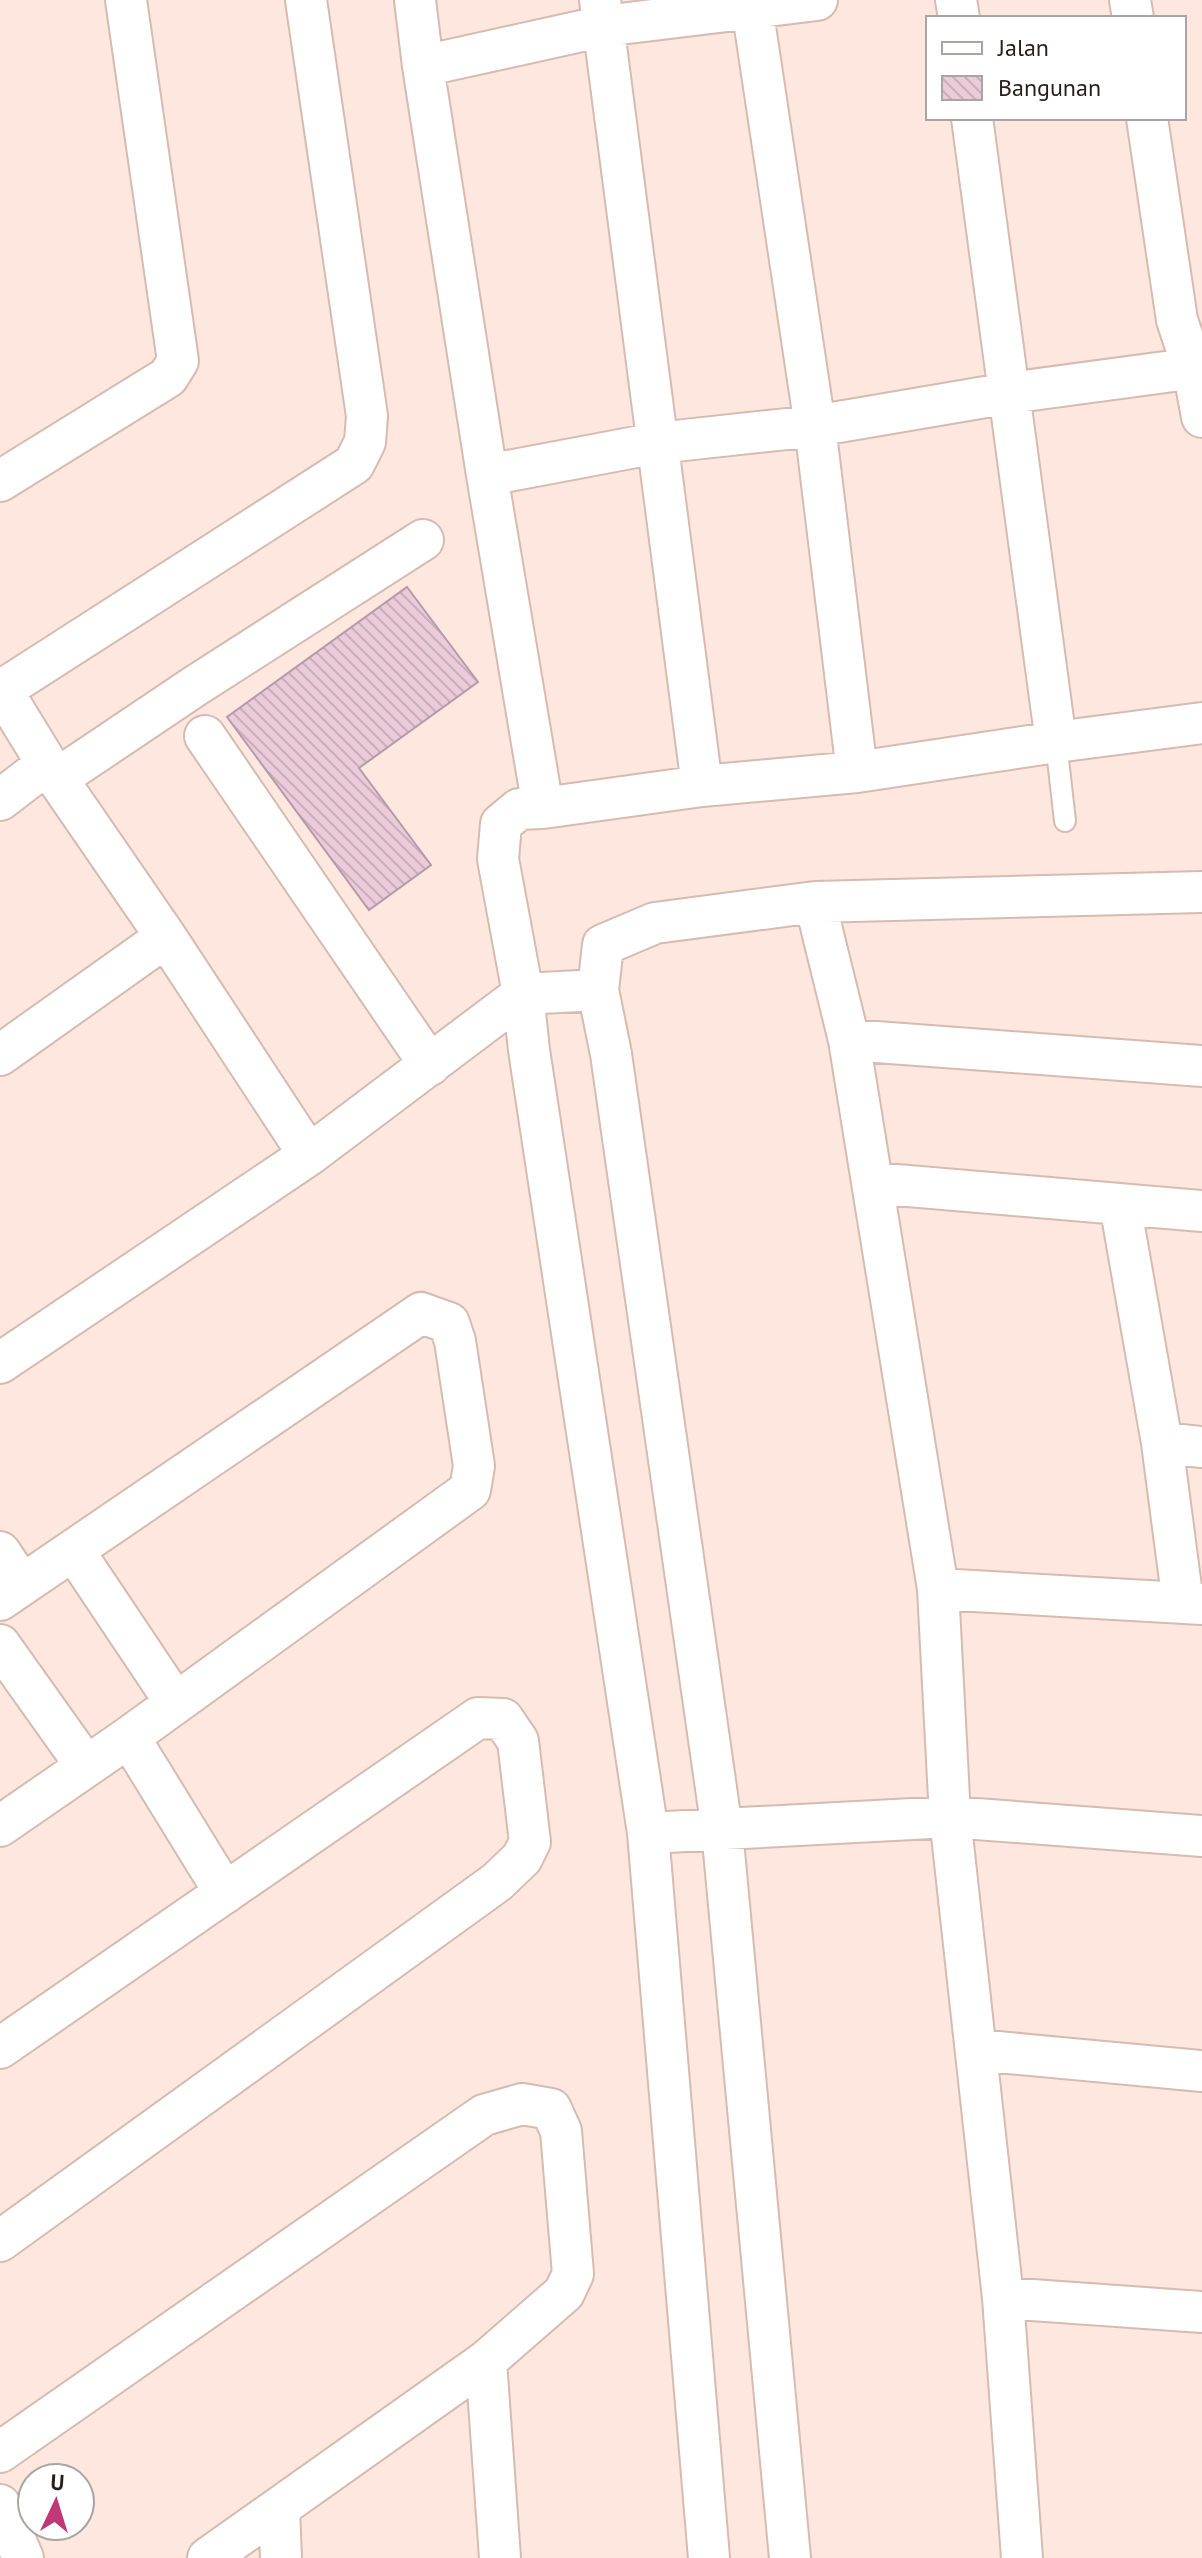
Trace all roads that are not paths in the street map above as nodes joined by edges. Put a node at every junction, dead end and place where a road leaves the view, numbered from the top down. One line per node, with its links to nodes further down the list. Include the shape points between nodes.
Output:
1 (126, 0): 16 (street, via 178,361 168,377)
2 (306, 0): 18 (street, via 367,416 365,442 354,464)
3 (415, 0): 7 (street)
4 (817, 0): 5 (street)
5 (751, 3): 6 (street); 13 (street)
6 (602, 13): 7 (street); 14 (street)
7 (423, 66): 15 (street)
8 (972, 120): 11 (street)
9 (1147, 120): 10 (street, via 1177,320)
10 (1198, 367): 11 (street); 12 (street)
11 (1009, 393): 13 (street); 21 (street)
12 (1202, 417)
13 (815, 426): 14 (street); 23 (street)
14 (657, 443): 15 (street); 24 (street)
15 (487, 475): 26 (street)
16 (0, 481)
17 (423, 540): 22 (street)
18 (1, 689): 22 (street)
19 (1202, 723): 21 (street)
20 (205, 736): 35 (street)
21 (1056, 742): 23 (street); 27 (lane)
22 (52, 771): 25 (street); 30 (street)
23 (857, 772): 24 (street)
24 (702, 786): 26 (street)
25 (0, 800)
26 (543, 808): 32 (street, via 519,809 501,824 498,859)
27 (1065, 821)
28 (1202, 892): 29 (street)
29 (815, 902): 31 (street, via 655,923 603,945); 33 (street)
30 (166, 937): 34 (street); 37 (street)
31 (598, 990): 32 (street); 55 (street)
32 (523, 994): 35 (street); 56 (street)
33 (849, 1040): 36 (street); 38 (street)
34 (0, 1055)
35 (430, 1065): 37 (street)
36 (1202, 1066)
37 (309, 1155): 41 (street)
38 (873, 1183): 39 (street); 46 (street)
39 (1120, 1204): 40 (street); 42 (street)
40 (1202, 1211)
41 (0, 1363)
42 (1162, 1443): 43 (street); 48 (street)
43 (1202, 1447)
44 (74, 1551): 47 (street); 50 (street); 50 (street, via 421,1313 449,1323 474,1466 470,1490)
45 (0, 1552): 47 (street)
46 (938, 1589): 48 (street); 53 (street)
47 (11, 1592)
48 (1193, 1604)
49 (0, 1645): 52 (street)
50 (175, 1702): 51 (street)
51 (129, 1737): 52 (street); 58 (street)
52 (86, 1766): 54 (street)
53 (950, 1817): 55 (street); 57 (street); 60 (street)
54 (0, 1826)
55 (722, 1830): 56 (street); 74 (street)
56 (648, 1833): 73 (street)
57 (1202, 1836)
58 (225, 1893): 59 (street); 62 (street, via 478,1718 503,1719 518,1741 530,1842 522,1858 497,1882)
59 (0, 2048)
60 (976, 2050): 61 (street); 63 (street)
61 (1202, 2071)
62 (0, 2241)
63 (1003, 2298): 64 (street); 75 (street)
64 (1202, 2312)
65 (486, 2361): 66 (street, via 564,2293 573,2274 561,2131 551,2109 522,2104 484,2115); 68 (street); 72 (street)
66 (0, 2452)
67 (0, 2505): 69 (street)
68 (279, 2508): 70 (street); 71 (street)
69 (23, 2558)
70 (208, 2558)
71 (281, 2558)
72 (500, 2558)
73 (709, 2558)
74 (790, 2558)
75 (1022, 2558)

